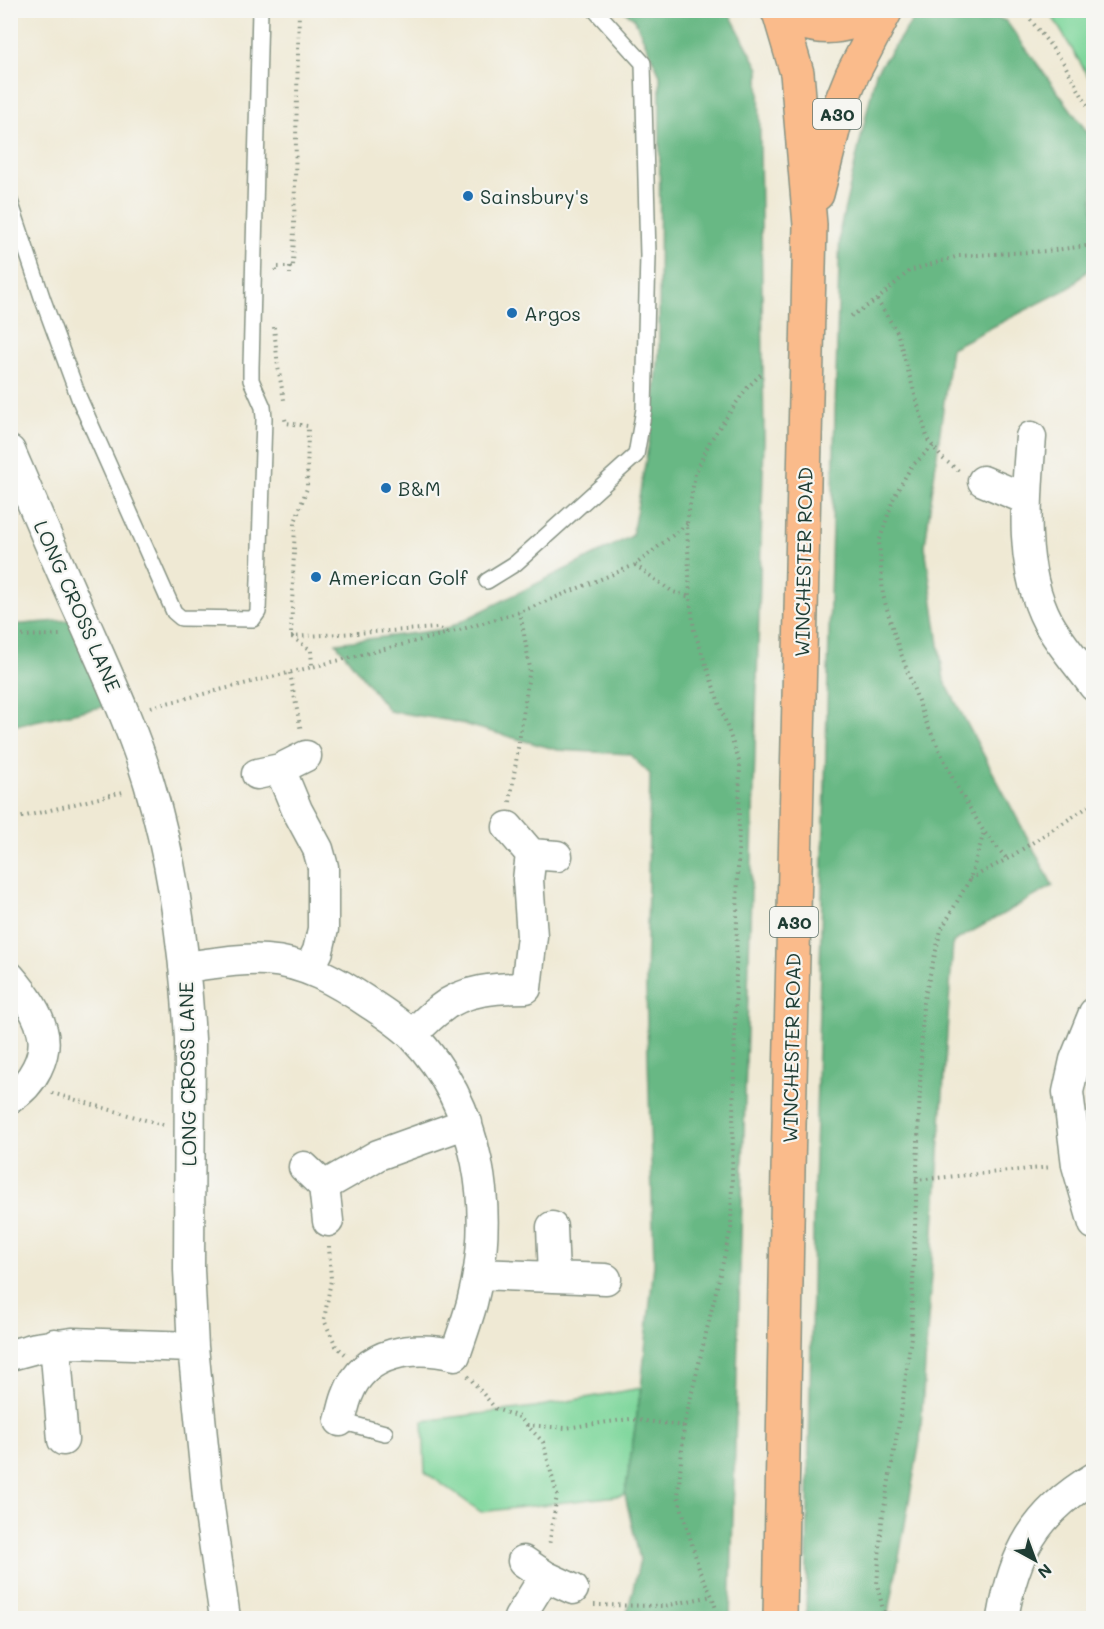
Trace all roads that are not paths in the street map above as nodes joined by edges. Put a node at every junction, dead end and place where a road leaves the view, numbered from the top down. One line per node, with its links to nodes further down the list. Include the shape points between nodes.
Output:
1 (260, 10): 6 (lane, via 251,380 263,407 264,435 258,612 253,619 181,618 174,612 79,398)
2 (595, 10): 12 (lane, via 643,63 648,256 645,409 636,455 516,563)
3 (878, 10): 5 (main road, via 848,24 821,27 795,21)
4 (886, 10): 7 (main road, WINCHESTER ROAD / A30, via 839,107)
5 (778, 11): 7 (main road, WINCHESTER ROAD / A30, via 797,74)
6 (10, 201)
7 (810, 225): 39 (main road, WINCHESTER ROAD / A30)
8 (1031, 437): 11 (street)
9 (10, 451): 16 (street, LONG CROSS LANE, via 126,715 149,781 164,838)
10 (983, 482): 11 (street)
11 (1026, 499): 13 (street, via 1035,590 1048,623)
12 (487, 581)
13 (1094, 686)
14 (281, 766): 17 (street, via 323,867 323,929)
15 (508, 827): 20 (street, via 544,855 528,880 532,936 526,988 463,996 439,1009)
16 (184, 967): 17 (street, via 266,960); 30 (street, LONG CROSS LANE, via 190,1039 189,1270)
17 (309, 969): 20 (street, via 360,996)
18 (10, 977): 21 (street, via 28,1000 43,1041 39,1064)
19 (1094, 1013): 24 (street, via 1075,1060 1068,1092 1077,1165)
20 (412, 1035): 22 (street, via 449,1086)
21 (18, 1092)
22 (467, 1123): 23 (street, via 314,1176); 26 (street, via 481,1185)
23 (327, 1221)
24 (1094, 1224)
25 (552, 1227): 27 (street)
26 (478, 1274): 27 (street); 32 (street, via 455,1355 406,1350 387,1355 364,1369 348,1394)
27 (554, 1276): 28 (street)
28 (606, 1279)
29 (55, 1344): 30 (street); 31 (street); 34 (street)
30 (193, 1347): 37 (street, LONG CROSS LANE)
31 (10, 1354)
32 (340, 1421): 33 (lane)
33 (384, 1433)
34 (63, 1440)
35 (1094, 1478): 40 (street, via 1048,1513 1022,1549)
36 (573, 1589): 38 (street, via 534,1569)
37 (225, 1618)
38 (519, 1618)
39 (780, 1618)
40 (1003, 1618)

